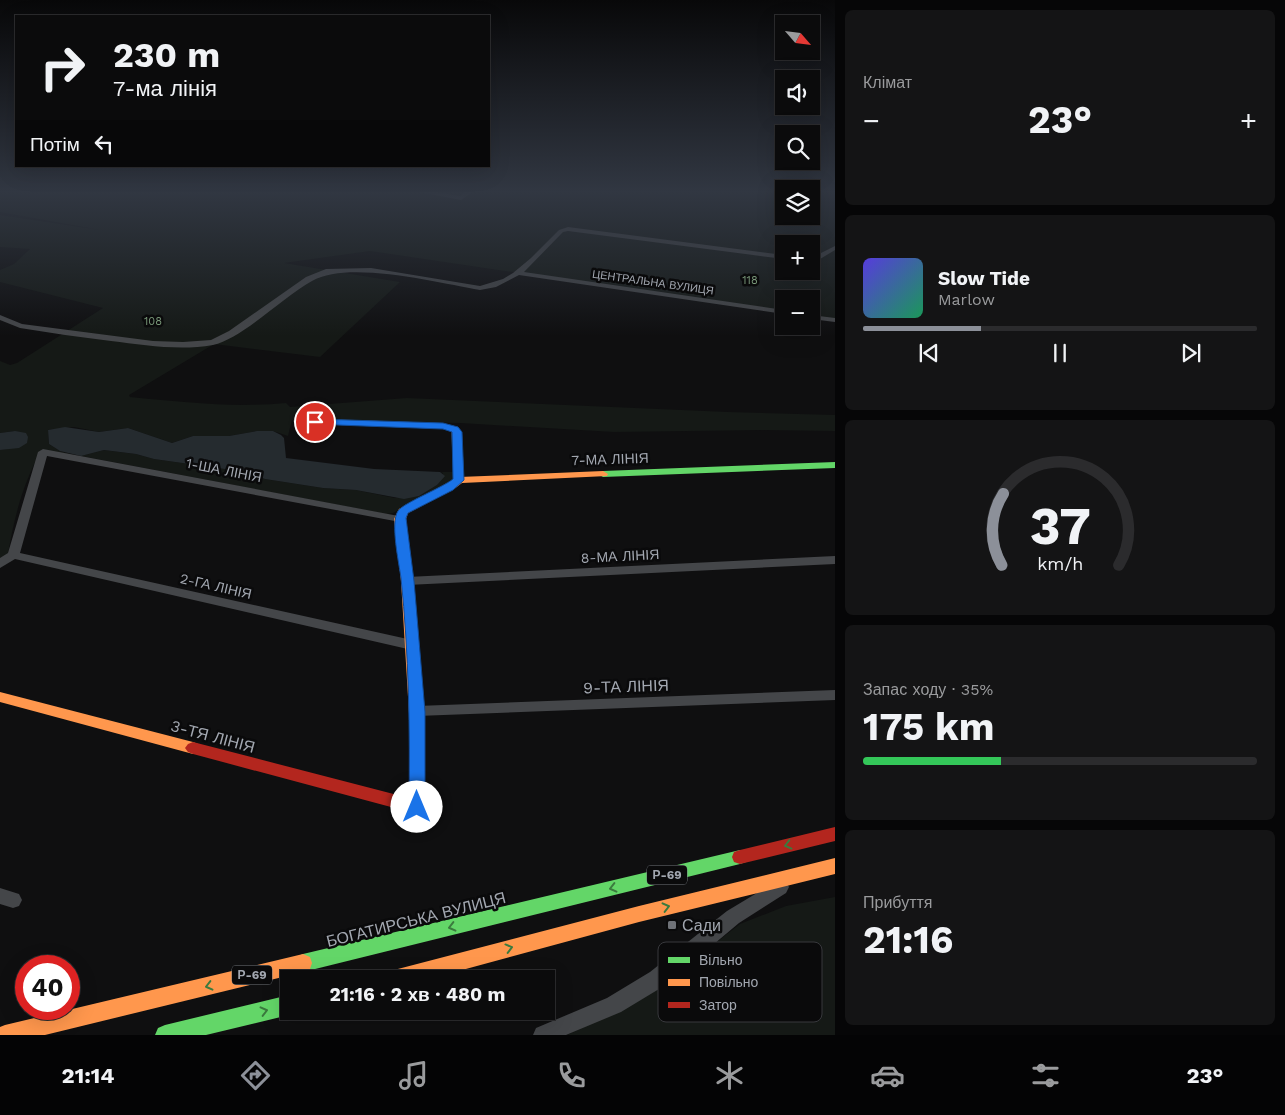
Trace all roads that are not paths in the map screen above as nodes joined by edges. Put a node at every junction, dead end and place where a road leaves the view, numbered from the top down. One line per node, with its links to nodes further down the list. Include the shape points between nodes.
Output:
1 (553, 239): 6 (street)
2 (656, 239): 4 (street)
3 (835, 248): 5 (street)
4 (775, 256)
5 (820, 258)
6 (519, 273): 7 (street, ЦЕНТРАЛЬНА ВУЛИЦЯ); 8 (street, via 509,281 480,288 359,269 329,271 309,279 232,333 213,342 153,344 20,326)
7 (775, 311)
8 (0, 317)
9 (820, 318): 10 (street)
10 (835, 320)
11 (298, 421): 13 (street, via 455,429)
12 (835, 466): 13 (street, 7-МА ЛІНІЯ)
13 (459, 480): 14 (street, 7-МА ЛІНІЯ, via 403,511)
14 (400, 518): 15 (street, 1-ША ЛІНІЯ, via 42,452); 18 (street)
15 (12, 555): 17 (street); 19 (street, 2-ГА ЛІНІЯ)
16 (835, 560): 18 (street, 8-МА ЛІНІЯ)
17 (0, 564)
18 (408, 581): 19 (street)
19 (412, 645): 22 (street)
20 (835, 694): 22 (street, 9-ТА ЛІНІЯ)
21 (0, 697): 22 (street, 3-ТЯ ЛІНІЯ, via 417,807)
22 (418, 712)
23 (835, 834): 30 (street, БОГАТИРСЬКА ВУЛИЦЯ / Р-69, one-way to 30)
24 (835, 866): 25 (street, Р-69)
25 (801, 873): 26 (street, via 733,917); 27 (street, Р-69, one-way to 25)
26 (702, 942)
27 (428, 970)
28 (658, 978): 32 (street, via 614,1005)
29 (280, 1007): 31 (street, one-way to 29)
30 (5, 1035)
31 (166, 1035)
32 (543, 1035)

